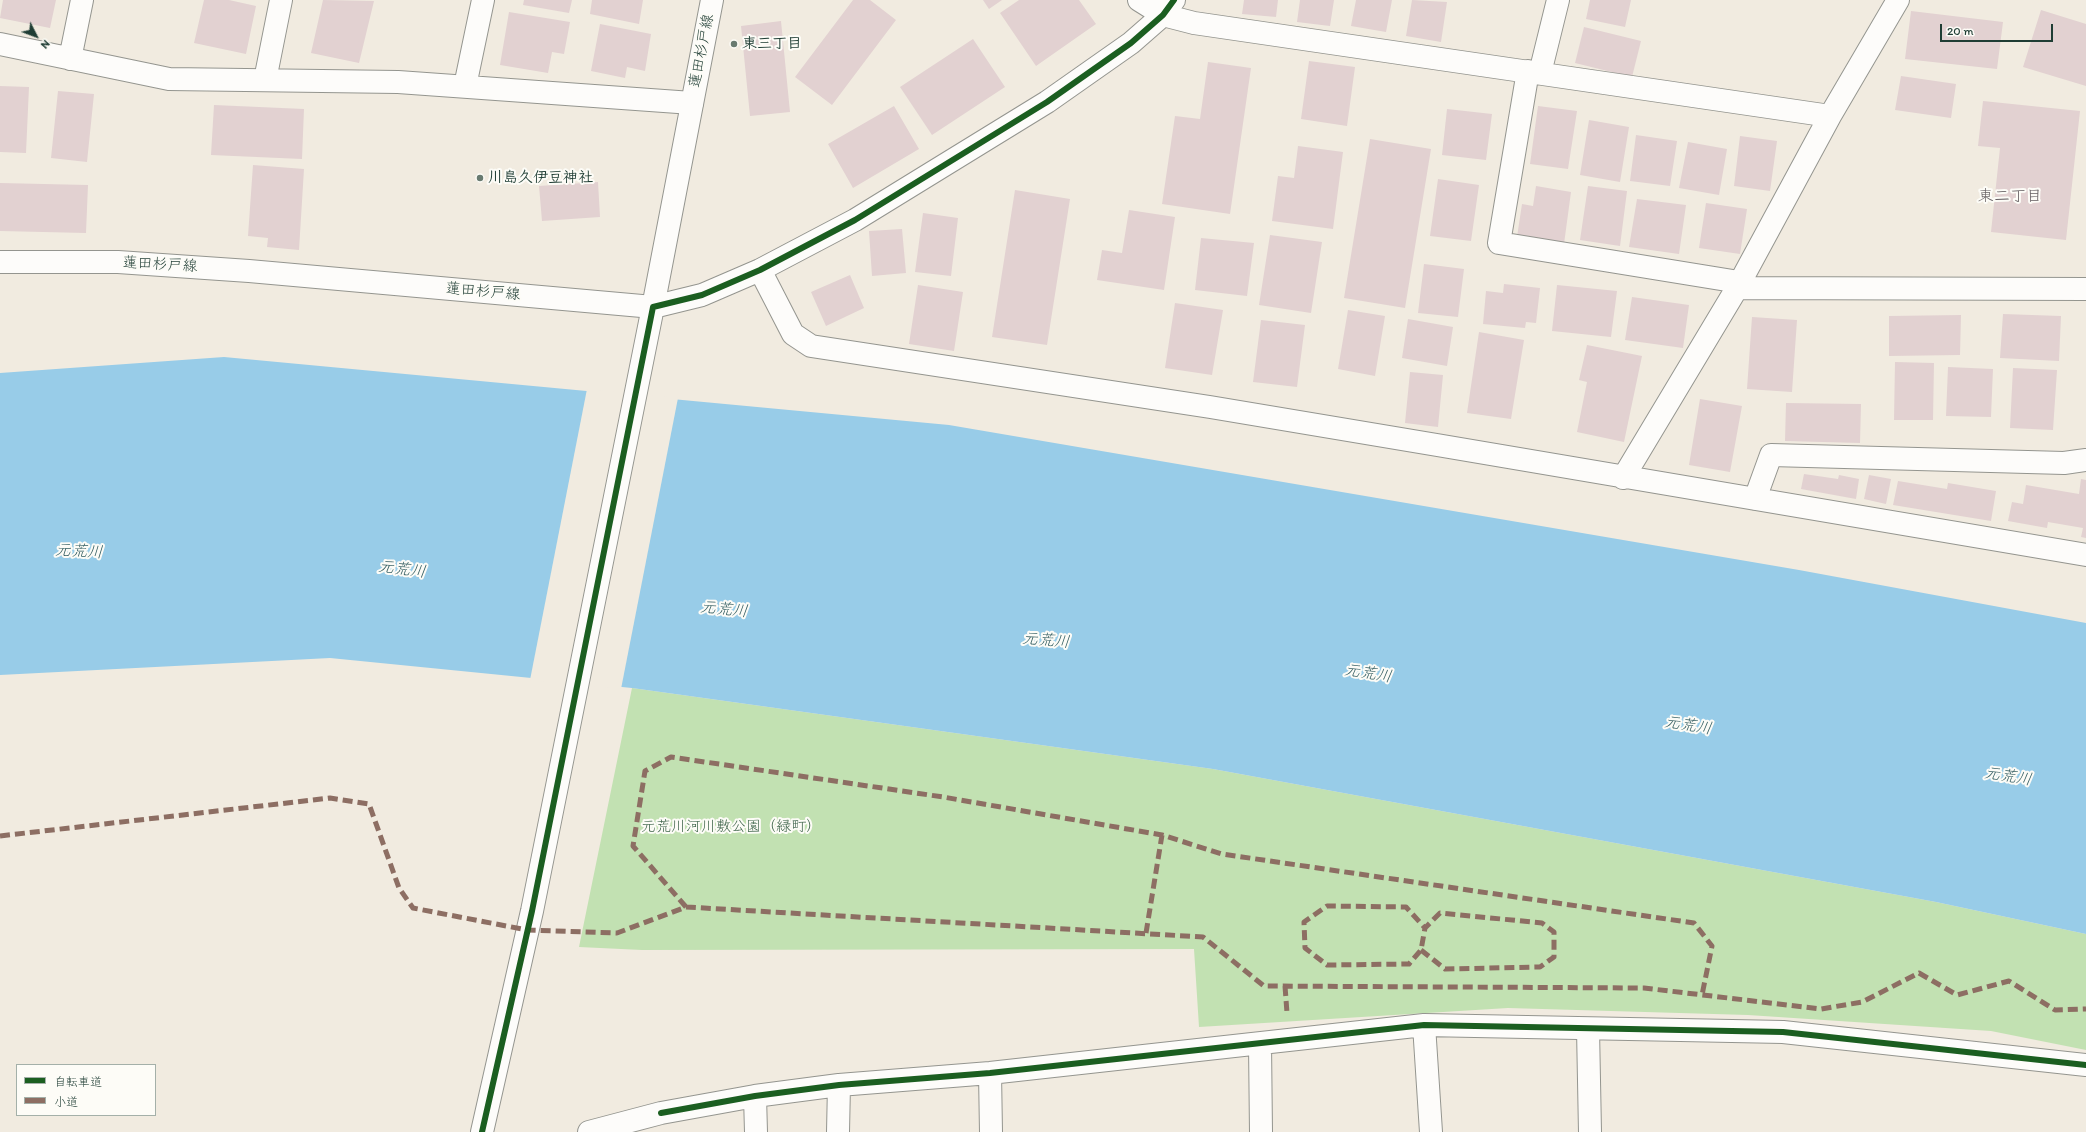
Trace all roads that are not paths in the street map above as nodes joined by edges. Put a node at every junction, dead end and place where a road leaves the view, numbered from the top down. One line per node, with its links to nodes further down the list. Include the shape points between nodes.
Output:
1 (82, 0): 10 (street)
2 (281, 0): 12 (street)
3 (483, 0): 13 (street)
4 (712, 0): 14 (street, 蓮田杉戸線)
5 (1139, 0): 8 (street)
6 (1558, 0): 11 (street)
7 (1898, 0): 15 (street)
8 (1169, 7): 11 (street, via 1194,24); 17 (street, via 1130,43 1047,102 855,220)
9 (0, 44): 10 (street)
10 (70, 58): 12 (street, via 169,79)
11 (1534, 72): 15 (street); 18 (street, via 1499,243)
12 (265, 80): 13 (street)
13 (465, 86): 14 (street)
14 (692, 103): 20 (street, 蓮田杉戸線)
15 (1830, 116): 18 (street)
16 (0, 262): 20 (street, 蓮田杉戸線, via 118,262 249,271)
17 (760, 270): 20 (street, via 702,295); 22 (street, via 793,334 811,346 1234,411)
18 (1738, 285): 19 (street); 22 (street)
19 (2086, 289)
20 (653, 307): 32 (street, via 532,911)
21 (2086, 460): 23 (street, via 2064,463 1771,455)
22 (1623, 478): 23 (street)
23 (1755, 499): 24 (street)
24 (2086, 555)
25 (1424, 1026): 26 (street); 27 (street); 38 (street)
26 (1588, 1029): 28 (street, via 1783,1032); 39 (street)
27 (1260, 1044): 29 (street); 37 (street)
28 (2086, 1064)
29 (990, 1073): 30 (street); 36 (street)
30 (839, 1085): 31 (street); 35 (street)
31 (755, 1096): 33 (street, via 661,1113); 34 (street)
32 (482, 1132)
33 (589, 1132)
34 (756, 1132)
35 (838, 1132)
36 (991, 1132)
37 (1261, 1132)
38 (1431, 1132)
39 (1590, 1132)

